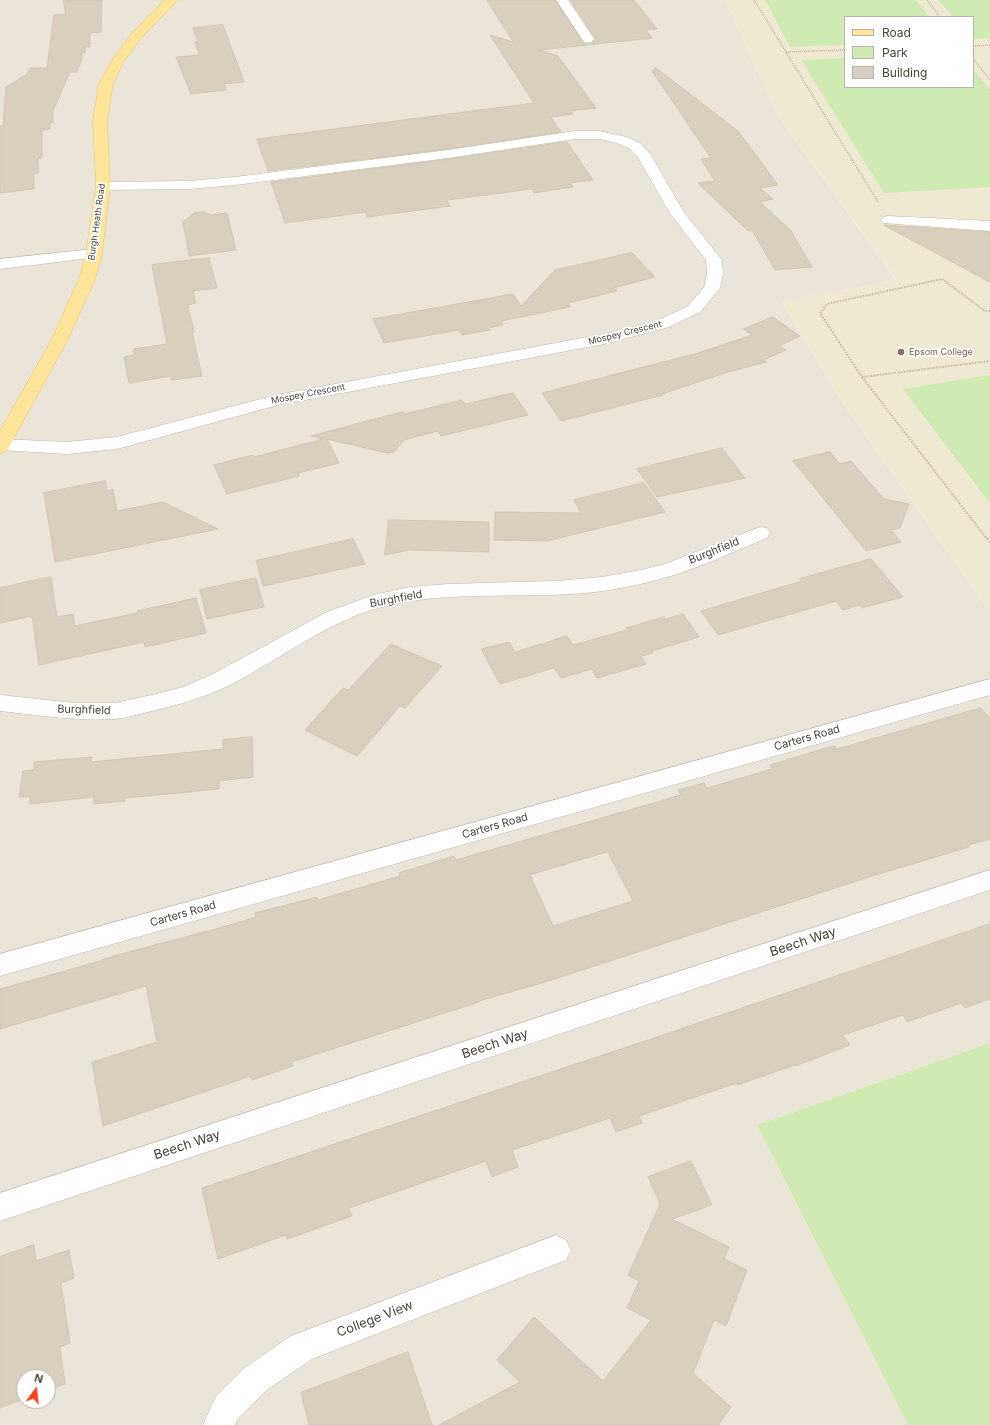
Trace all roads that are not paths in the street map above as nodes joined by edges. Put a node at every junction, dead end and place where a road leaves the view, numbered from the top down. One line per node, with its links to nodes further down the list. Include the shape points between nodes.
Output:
1 (172, 0): 4 (main road, Burgh Heath Road, via 118,60 106,84 100,120)
2 (562, 0): 3 (street)
3 (588, 39)
4 (103, 186): 7 (main road, Burgh Heath Road); 9 (street, Mospey Crescent, via 235,181 575,135 599,135 622,140 635,146 644,155 676,212 714,260 715,274 712,288 694,309 663,324 612,338 276,400 117,443 67,448)
5 (888, 220): 6 (street)
6 (990, 226)
7 (94, 254): 8 (street); 9 (main road, Burgh Heath Road, via 87,279 60,339)
8 (0, 264)
9 (1, 446)
10 (760, 533): 12 (street, Burghfield, via 671,569 602,584 448,591 410,594 373,602 334,617 223,679 188,694 142,705 115,711 81,711)
11 (990, 686): 14 (street, Carters Road)
12 (0, 703)
13 (990, 880): 15 (street, Beech Way)
14 (0, 965)
15 (0, 1207)
16 (556, 1250): 17 (street, College View, via 302,1347 257,1378 227,1407)
17 (219, 1425)

